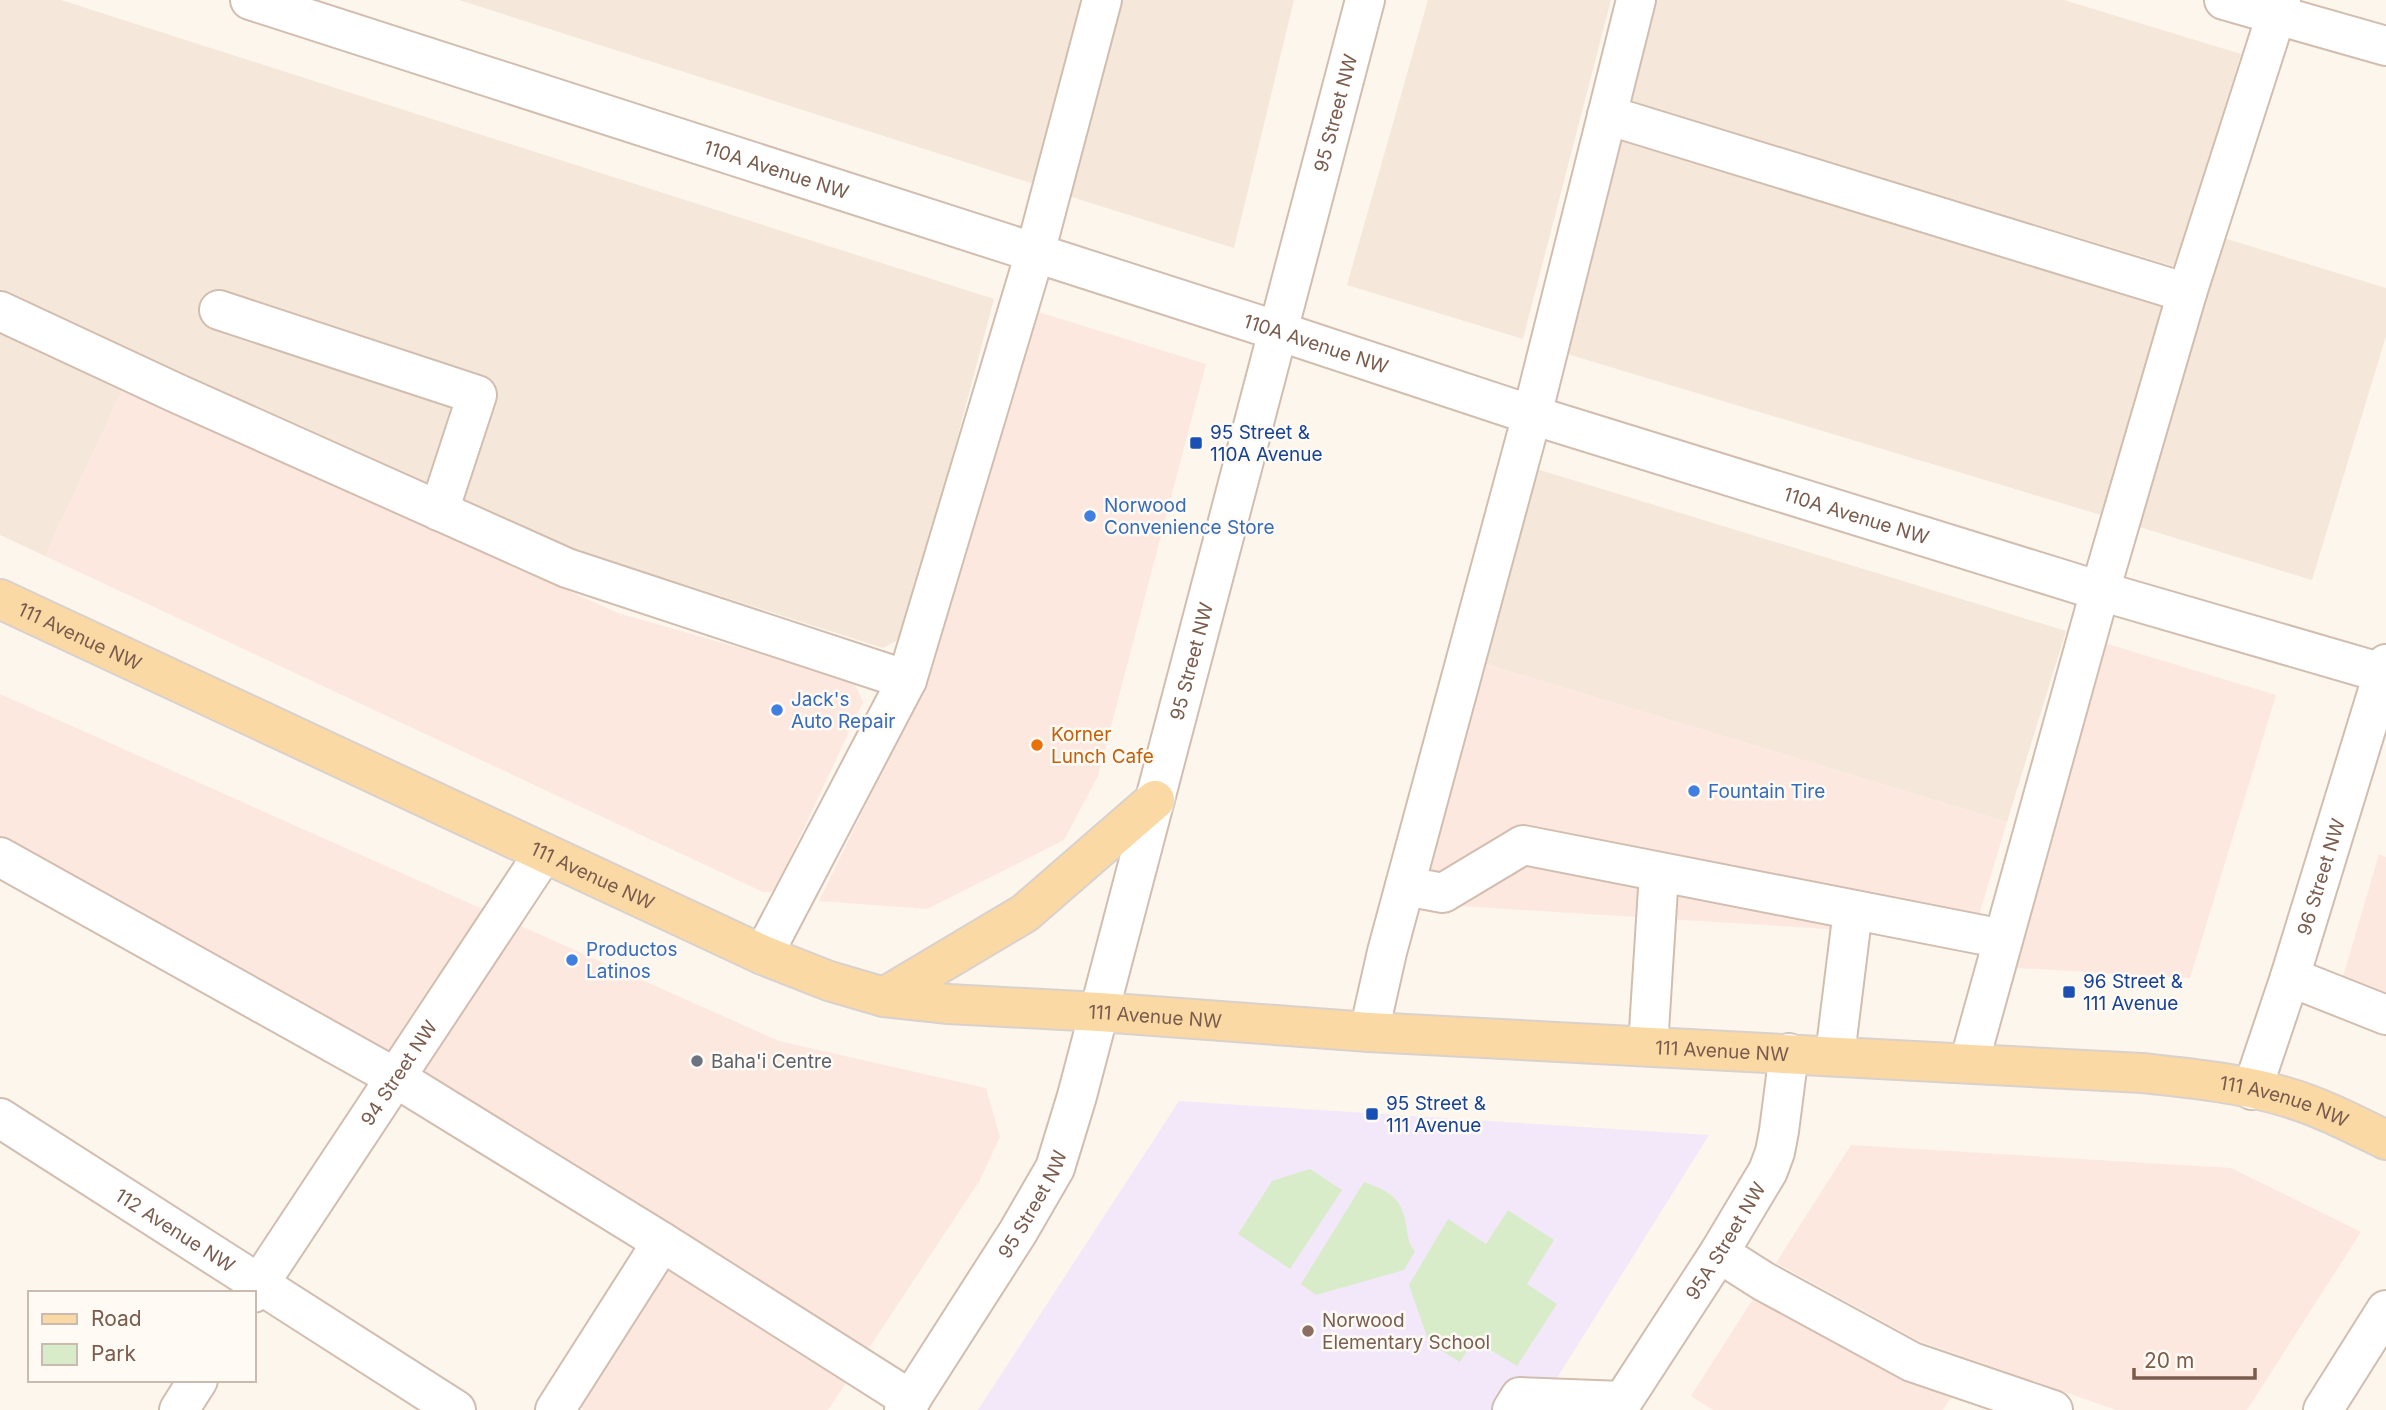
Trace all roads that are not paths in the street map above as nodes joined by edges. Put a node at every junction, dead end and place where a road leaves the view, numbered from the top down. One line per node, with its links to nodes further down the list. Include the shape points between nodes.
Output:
1 (250, 0): 9 (street, 110A Avenue NW)
2 (1102, 0): 9 (street)
3 (1364, 0): 13 (street, 95 Street NW)
4 (1636, 0): 8 (street)
5 (2224, 0): 6 (street)
6 (2279, 8): 7 (street); 10 (street)
7 (2386, 46)
8 (1607, 115): 10 (street); 14 (street)
9 (1035, 253): 13 (street, 110A Avenue NW); 19 (street)
10 (2187, 293): 16 (street)
11 (219, 310): 15 (street, via 477,395)
12 (0, 312): 15 (street)
13 (1278, 331): 14 (street, 110A Avenue NW); 20 (street, 95 Street NW)
14 (1532, 415): 16 (street, 110A Avenue NW); 24 (street)
15 (439, 511): 19 (street, via 568,568)
16 (2100, 590): 18 (street, 110A Avenue NW); 26 (street)
17 (0, 599): 21 (main road, 111 Avenue NW)
18 (2385, 670): 28 (street, 96 Street NW)
19 (907, 680): 27 (street)
20 (1155, 800): 29 (main road, via 1025,913); 30 (street, 95 Street NW)
21 (544, 853): 27 (main road, 111 Avenue NW); 37 (street, 94 Street NW)
22 (0, 856): 37 (street)
23 (1659, 873): 24 (street, via 1523,845 1443,893); 25 (street); 33 (street)
24 (1405, 886): 32 (street)
25 (1853, 910): 26 (street); 35 (street)
26 (2003, 939): 36 (street)
27 (763, 955): 29 (main road, 111 Avenue NW)
28 (2290, 977): 31 (street); 38 (street, 96 Street NW)
29 (884, 997): 30 (main road, 111 Avenue NW)
30 (1099, 1012): 32 (main road, 111 Avenue NW); 47 (street, 95 Street NW, via 1055,1168)
31 (2386, 1015)
32 (1368, 1032): 33 (main road, 111 Avenue NW)
33 (1647, 1046): 34 (main road, 111 Avenue NW)
34 (1789, 1053): 35 (main road, 111 Avenue NW); 42 (street, 95A Street NW, via 1775,1152)
35 (1835, 1055): 36 (main road, 111 Avenue NW)
36 (1969, 1063): 38 (main road, 111 Avenue NW, via 2142,1073)
37 (396, 1078): 41 (street); 43 (street, 94 Street NW)
38 (2252, 1090): 40 (main road, 111 Avenue NW, via 2306,1104)
39 (5, 1133): 43 (street, 112 Avenue NW)
40 (2385, 1136)
41 (663, 1242): 47 (street); 51 (street)
42 (1719, 1253): 46 (street); 48 (street, 95A Street NW)
43 (255, 1289): 50 (street, 112 Avenue NW)
44 (2386, 1310): 54 (street)
45 (197, 1382): 49 (street)
46 (1973, 1397): 53 (street)
47 (907, 1405)
48 (1620, 1406): 52 (street, via 1520,1397)
49 (179, 1410)
50 (456, 1410)
51 (555, 1410)
52 (1512, 1410)
53 (2053, 1410)
54 (2323, 1410)

